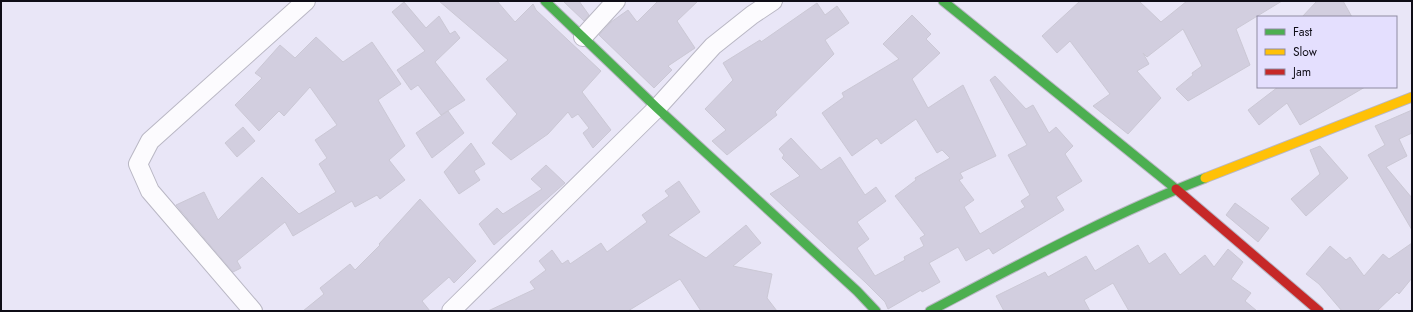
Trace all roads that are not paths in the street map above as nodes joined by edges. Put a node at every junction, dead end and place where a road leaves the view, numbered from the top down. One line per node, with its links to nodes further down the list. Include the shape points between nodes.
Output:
1 (306, 1): 10 (street, via 150,141 138,164 150,191)
2 (545, 1): 6 (street)
3 (616, 1): 6 (street)
4 (773, 1): 8 (street, via 713,46)
5 (943, 1): 9 (street)
6 (582, 37): 8 (street)
7 (1412, 97): 9 (street)
8 (657, 108): 11 (street); 12 (street)
9 (1177, 189): 13 (street, via 1083,232); 14 (street)
10 (253, 311)
11 (451, 311)
12 (876, 311)
13 (930, 311)
14 (1319, 311)

